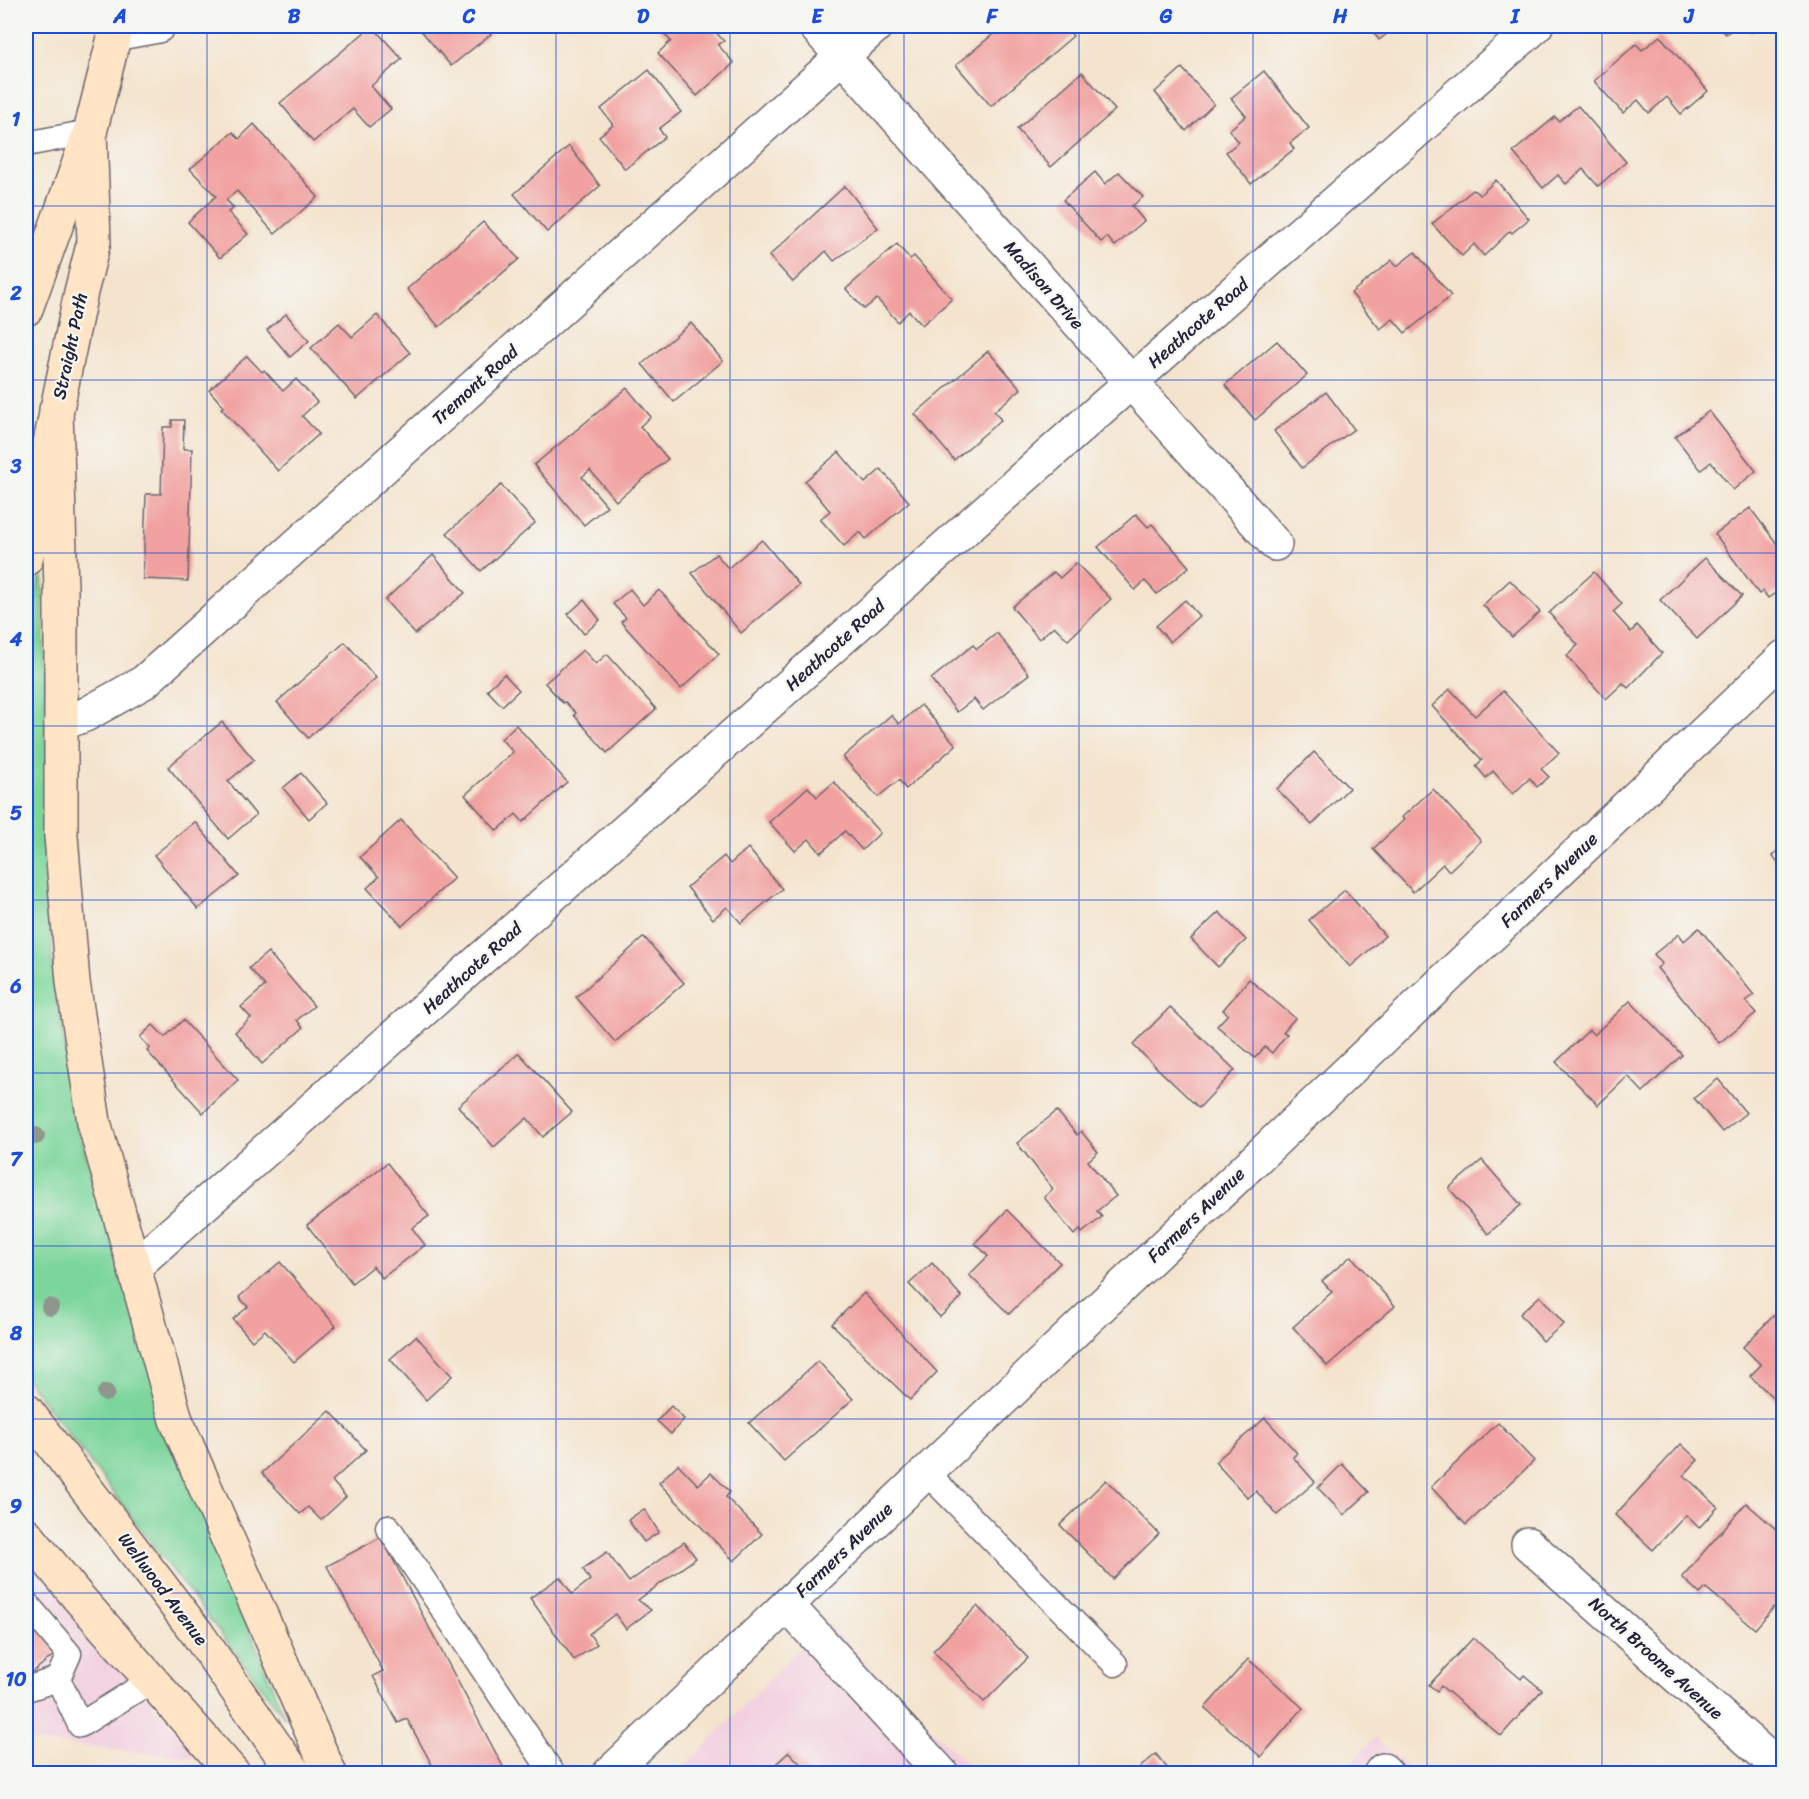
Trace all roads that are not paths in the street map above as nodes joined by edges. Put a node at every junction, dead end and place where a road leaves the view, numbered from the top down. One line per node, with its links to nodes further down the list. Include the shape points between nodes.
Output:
1 (158, 26): 5 (street)
2 (815, 26): 6 (street, Madison Drive)
3 (876, 26): 6 (street, Tremont Road)
4 (1536, 26): 10 (street, Heathcote Road)
5 (116, 30): 7 (main road, Straight Path)
6 (841, 56): 10 (street, Madison Drive); 15 (street, Tremont Road, via 144,682)
7 (90, 132): 8 (lane); 9 (main road, Straight Path); 11 (main road, Straight Path, via 94,240)
8 (26, 144)
9 (26, 309)
10 (1130, 383): 12 (street, Madison Drive); 16 (street, Heathcote Road)
11 (56, 410): 13 (main road, Straight Path); 15 (main road)
12 (1275, 543)
13 (26, 559)
14 (1784, 657): 18 (street, Farmers Avenue)
15 (61, 724): 16 (main road, via 61,836 73,982 94,1122)
16 (135, 1266): 31 (main road, via 176,1420)
17 (26, 1410): 30 (main road, Wellwood Avenue, via 197,1633)
18 (927, 1472): 23 (street, Farmers Avenue); 24 (lane)
19 (388, 1527): 32 (lane)
20 (26, 1534): 26 (main road)
21 (1528, 1544): 28 (street, North Broome Avenue)
22 (26, 1603): 25 (lane, via 69,1654)
23 (787, 1605): 33 (street, Farmers Avenue); 34 (street)
24 (1115, 1664)
25 (58, 1679): 26 (lane, via 80,1725); 27 (lane)
26 (152, 1680): 29 (main road)
27 (26, 1689)
28 (1784, 1772)
29 (234, 1773)
30 (295, 1773)
31 (330, 1773)
32 (554, 1773)
33 (609, 1773)
34 (942, 1773)
35 (1380, 1773): 36 (street)
36 (1387, 1773)

